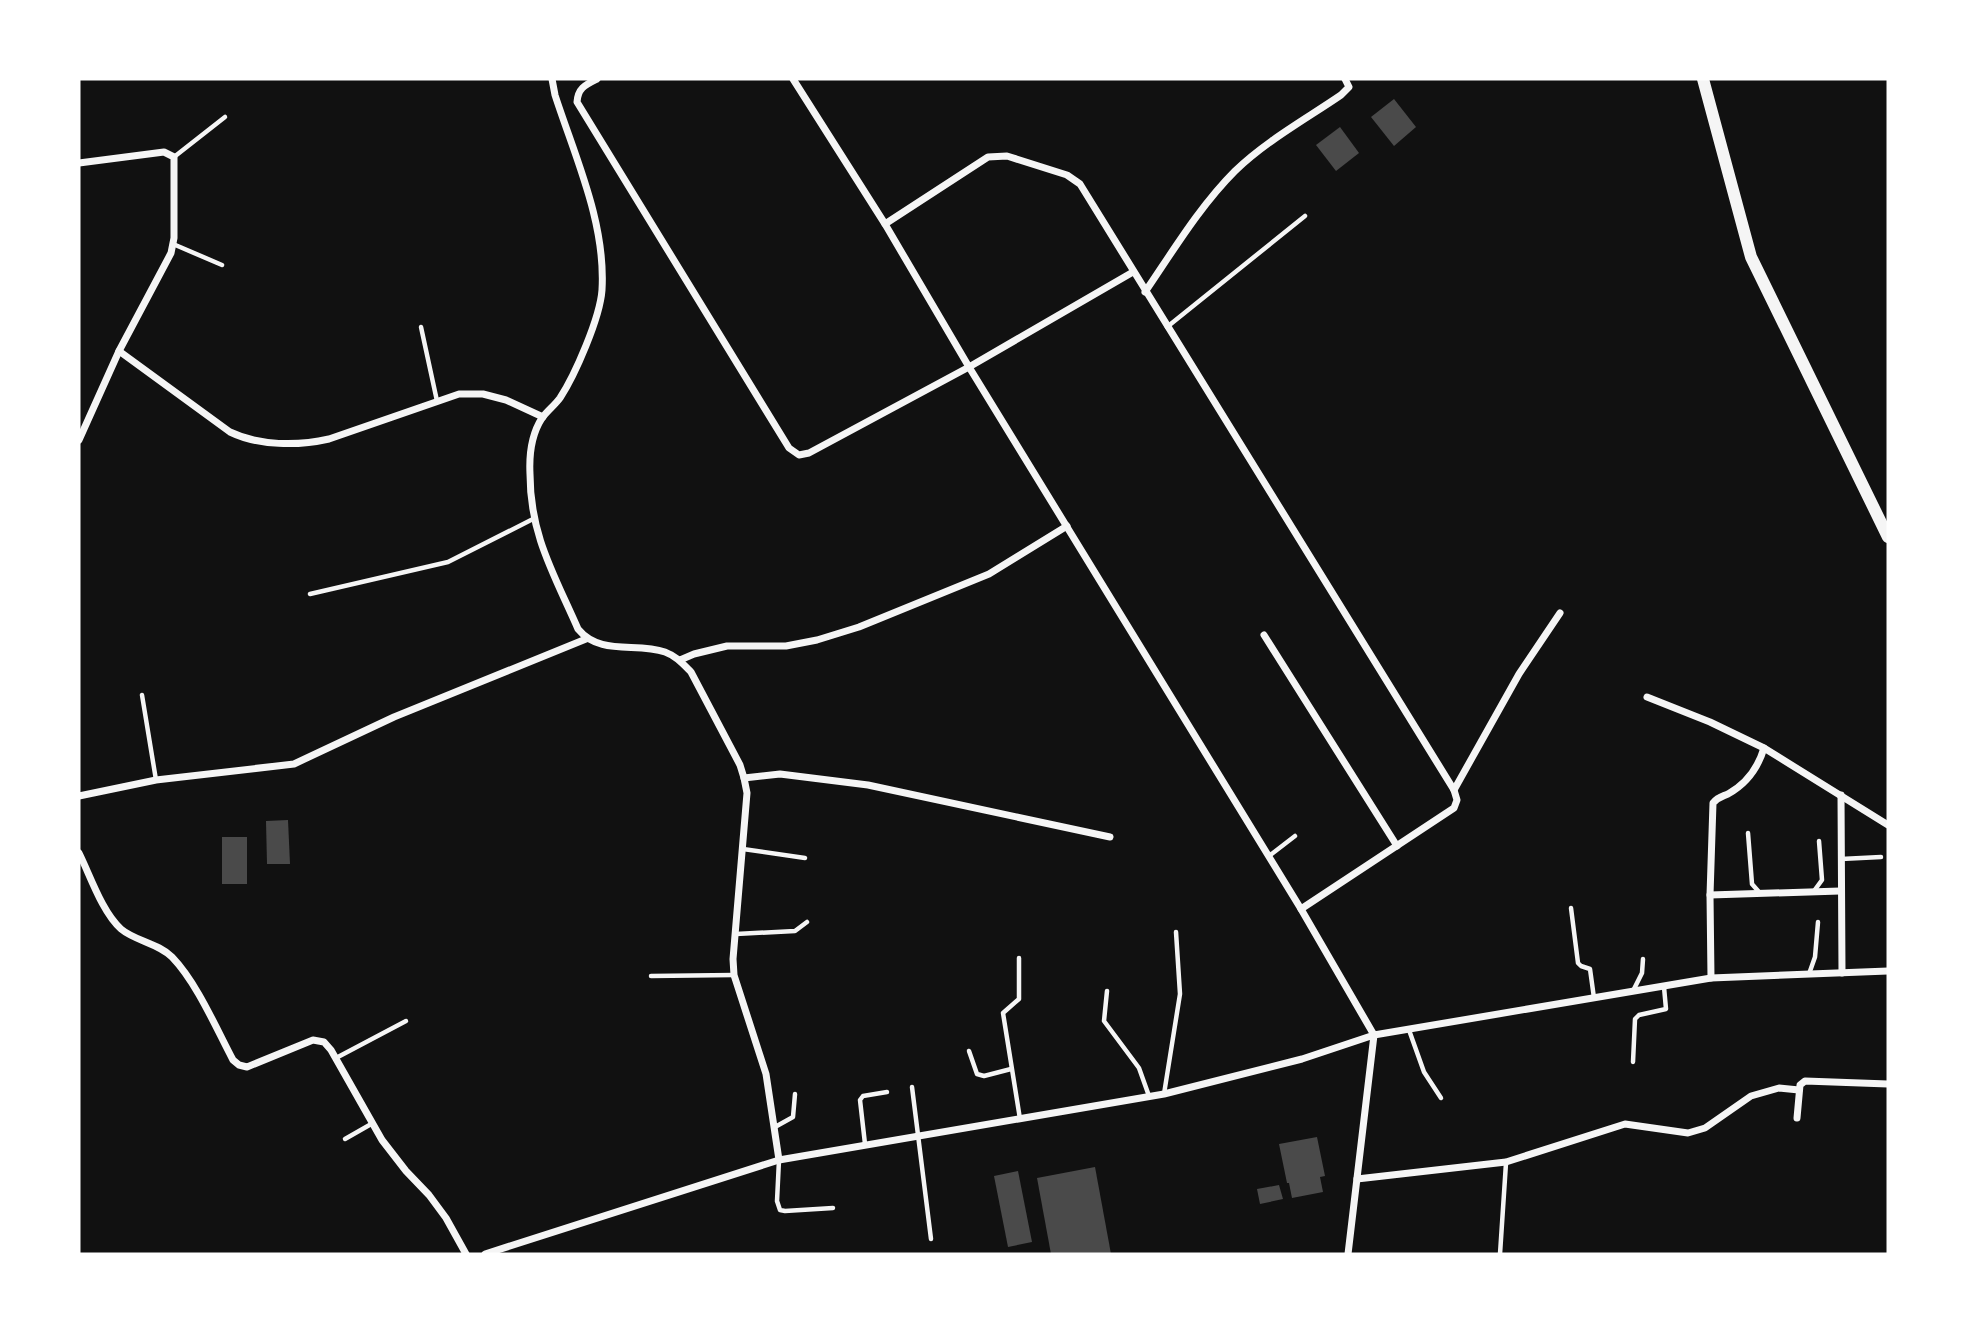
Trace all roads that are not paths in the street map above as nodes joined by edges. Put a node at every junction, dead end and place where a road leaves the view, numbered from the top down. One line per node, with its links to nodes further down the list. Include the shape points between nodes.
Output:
1 (552, 79): 20 (street, via 595,219 602,292 590,337 560,398)
2 (597, 79): 18 (street, via 583,86 578,103 794,452 809,453)
3 (793, 79): 10 (street)
4 (1345, 79): 14 (street, via 1349,87 1341,95 1235,171)
5 (1703, 79): 24 (street, via 1751,257)
6 (225, 117): 7 (lane)
7 (174, 158): 8 (street, via 164,152); 11 (street)
8 (79, 163)
9 (1304, 216): 16 (lane)
10 (885, 224): 13 (street, via 988,157 1007,156 1067,175 1080,184); 18 (street)
11 (173, 244): 12 (lane); 17 (street)
12 (222, 265)
13 (1133, 272): 14 (street); 18 (street)
14 (1145, 292): 16 (street)
15 (421, 327): 19 (lane)
16 (1167, 327): 35 (street)
17 (119, 351): 19 (street, via 248,441 311,443); 21 (street)
18 (969, 367): 23 (street)
19 (437, 402): 20 (street, via 459,394 483,394)
20 (543, 417): 22 (street, via 529,456)
21 (79, 439)
22 (533, 519): 25 (lane, via 448,562); 28 (street)
23 (1067, 526): 29 (street, via 989,574 859,627 796,644 727,646); 46 (street)
24 (1888, 537)
25 (310, 594)
26 (1560, 612): 35 (street, via 1519,674)
27 (1264, 635): 43 (street)
28 (586, 639): 29 (street, via 664,652); 34 (street, via 394,717 294,764)
29 (680, 660): 33 (street)
30 (142, 695): 34 (lane)
31 (1647, 697): 32 (street)
32 (1764, 748): 36 (street); 53 (street, via 1753,774 1713,803)
33 (744, 778): 41 (street, via 780,774 868,785); 44 (street)
34 (156, 780): 37 (street)
35 (1454, 790): 43 (street, via 1454,808)
36 (1841, 795): 38 (street); 49 (street)
37 (79, 796)
38 (1888, 825)
39 (1748, 833): 52 (lane, via 1752,884)
40 (1295, 835): 46 (lane)
41 (1110, 837)
42 (1819, 841): 51 (lane, via 1822,880)
43 (1397, 846): 55 (street)
44 (742, 849): 48 (lane); 59 (street)
45 (79, 853): 76 (street, via 114,921 121,930 172,957 239,1065 247,1067 313,1040 324,1042)
46 (1269, 856): 55 (street)
47 (1881, 857): 49 (lane)
48 (805, 858)
49 (1840, 859): 50 (street)
50 (1840, 891): 51 (street); 63 (street)
51 (1813, 892): 52 (street)
52 (1760, 893): 53 (street)
53 (1710, 895): 67 (street)
54 (1571, 908): 71 (lane, via 1578,963 1590,969)
55 (1301, 909): 74 (street)
56 (807, 922): 59 (lane, via 794,931)
57 (1818, 922): 64 (lane)
58 (1176, 932): 84 (lane, via 1180,994)
59 (735, 934): 65 (street)
60 (1019, 958): 78 (lane, via 1019,999 1003,1013)
61 (1643, 959): 70 (lane)
62 (1888, 971): 63 (street)
63 (1842, 973): 64 (street)
64 (1809, 974): 67 (street)
65 (734, 975): 66 (lane); 90 (street, via 766,1074)
66 (650, 976)
67 (1711, 978): 68 (street)
68 (1664, 986): 70 (street); 77 (lane, via 1666,1009 1635,1019)
69 (1107, 991): 85 (lane, via 1104,1021 1139,1068)
70 (1633, 992): 71 (street)
71 (1594, 998): 73 (street)
72 (406, 1021): 76 (lane)
73 (1409, 1030): 74 (street); 86 (lane, via 1424,1072)
74 (1374, 1035): 84 (street, via 1302,1059); 96 (street)
75 (969, 1051): 78 (lane, via 977,1074)
76 (336, 1058): 89 (street)
77 (1633, 1062)
78 (1011, 1069): 88 (lane)
79 (1888, 1084): 81 (street, via 1805,1081)
80 (912, 1087): 91 (lane)
81 (1799, 1090): 87 (street); 95 (street, via 1779,1088 1751,1096 1705,1128 1688,1133 1625,1124)
82 (887, 1092): 93 (lane, via 859,1100)
83 (795, 1094): 90 (lane, via 793,1117)
84 (1164, 1094): 85 (street)
85 (1149, 1096): 88 (street)
86 (1441, 1098)
87 (1797, 1118)
88 (1020, 1119): 91 (street)
89 (373, 1124): 92 (lane); 99 (street, via 429,1195)
90 (775, 1128): 94 (street)
91 (918, 1136): 93 (street); 98 (lane)
92 (345, 1139)
93 (865, 1144): 94 (street)
94 (779, 1160): 97 (lane, via 780,1210); 100 (street)
95 (1506, 1162): 96 (street); 102 (lane)
96 (1357, 1179): 101 (street)
97 (833, 1208)
98 (931, 1239)
99 (466, 1254)
100 (485, 1254)
101 (1348, 1254)
102 (1500, 1254)

